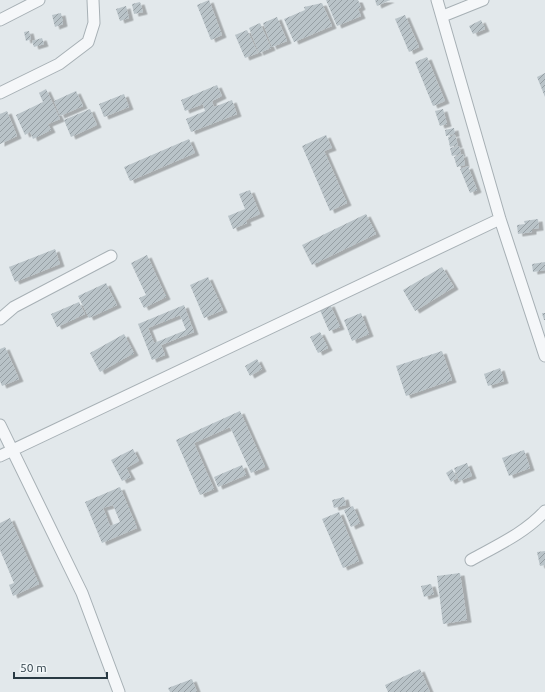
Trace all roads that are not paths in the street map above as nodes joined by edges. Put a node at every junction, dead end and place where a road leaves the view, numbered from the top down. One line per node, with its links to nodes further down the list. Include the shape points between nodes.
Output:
1 (39, 0): 6 (street)
2 (93, 0): 7 (street, via 94,23 88,42 59,64)
3 (437, 0): 5 (street)
4 (483, 0): 5 (street)
5 (443, 16): 8 (street)
6 (0, 20)
7 (0, 93)
8 (500, 219): 11 (street); 13 (street)
9 (111, 256): 10 (street, via 14,307)
10 (0, 319)
11 (545, 356)
12 (0, 425): 13 (street)
13 (12, 450): 14 (street); 17 (street, via 82,594)
14 (0, 456)
15 (545, 511): 16 (street, via 537,520 509,539)
16 (470, 560)
17 (119, 692)

